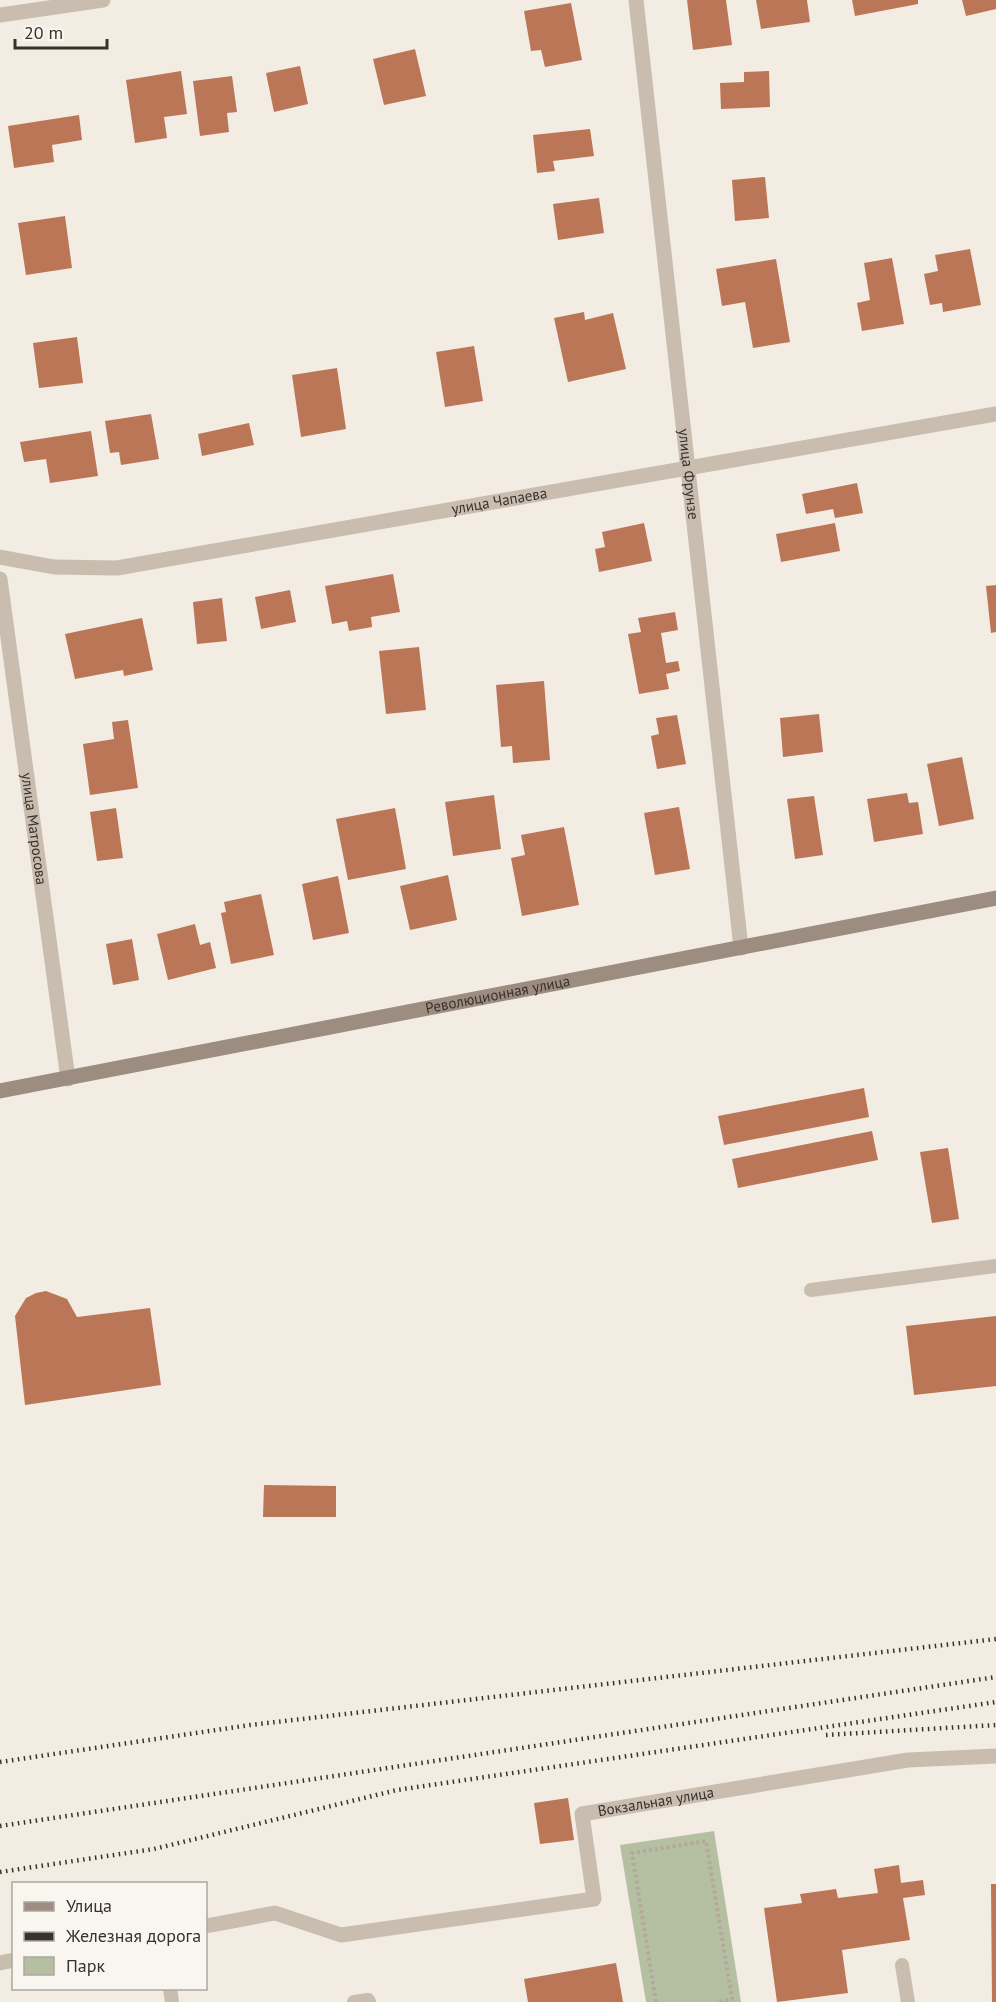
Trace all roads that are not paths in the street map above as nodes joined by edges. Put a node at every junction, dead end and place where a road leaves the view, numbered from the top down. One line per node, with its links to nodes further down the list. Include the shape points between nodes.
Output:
1 (103, 0): 3 (street)
2 (636, 0): 5 (street, улица Фрунзе)
3 (0, 15)
4 (996, 414): 5 (street, улица Чапаева)
5 (688, 469): 6 (street, улица Чапаева, via 117,568 54,567); 9 (street, улица Фрунзе)
6 (0, 557)
7 (0, 579): 10 (street, улица Матросова)
8 (996, 902): 9 (main road, Революционная улица)
9 (741, 948): 10 (main road, Революционная улица)
10 (68, 1079): 11 (main road, Революционная улица)
11 (0, 1091)
12 (996, 1266): 13 (lane)
13 (811, 1290)
14 (996, 1756): 15 (street, Вокзальная улица, via 908,1760 582,1814 594,1899 341,1935 275,1913)
15 (207, 1926)
16 (902, 1965): 19 (lane)
17 (354, 2002): 18 (lane)
18 (369, 2002)
19 (908, 2002)

